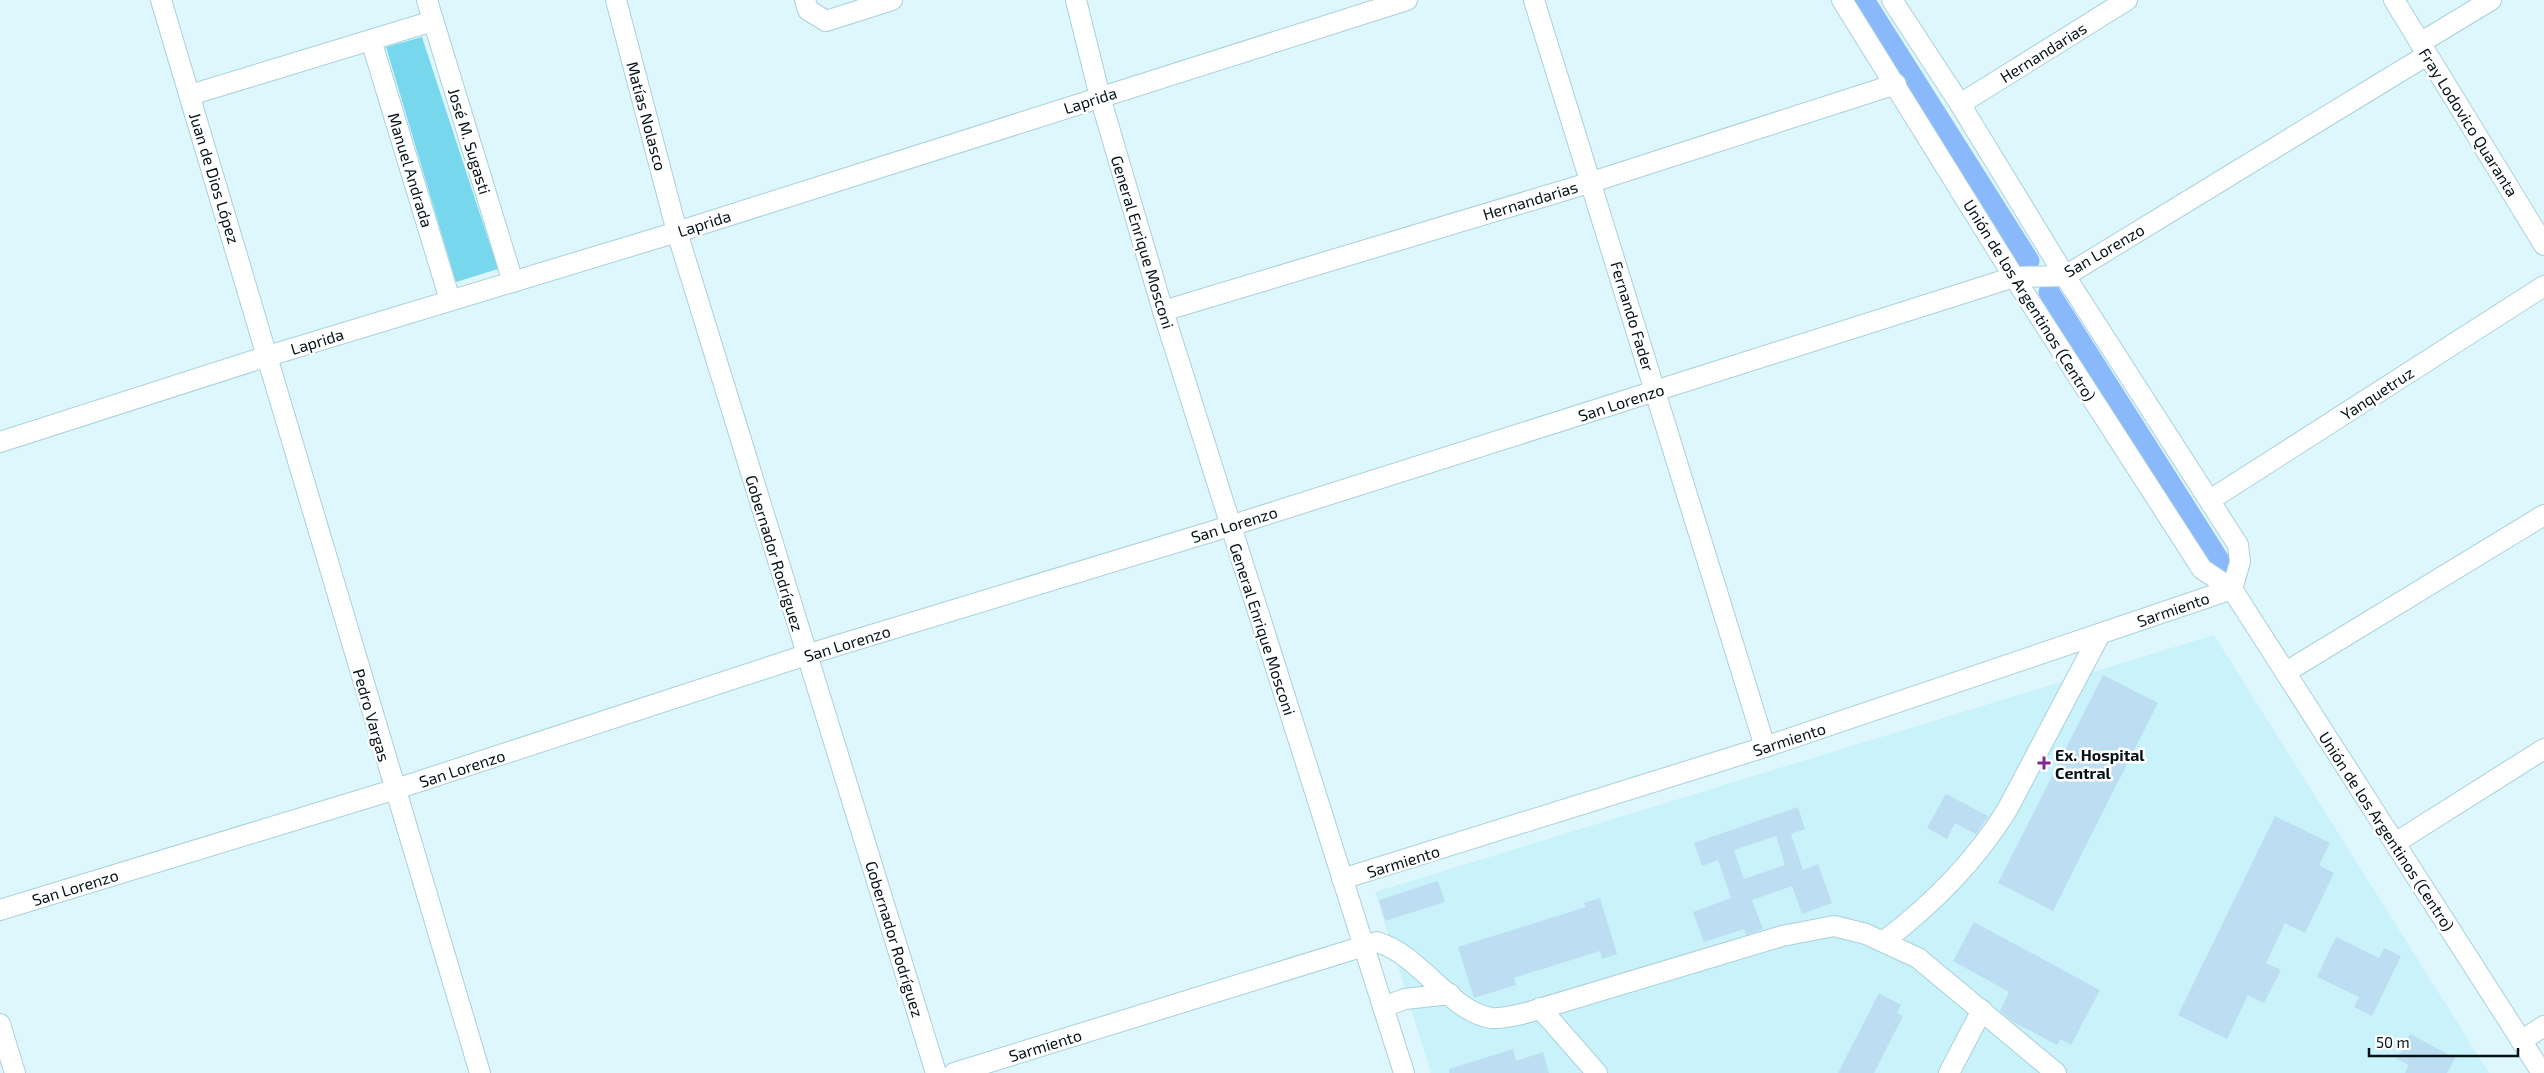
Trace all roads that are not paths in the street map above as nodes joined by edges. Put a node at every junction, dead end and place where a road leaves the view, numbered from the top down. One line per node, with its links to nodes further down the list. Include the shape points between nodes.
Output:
1 (161, 0): 19 (street, Juan de Dios López)
2 (427, 0): 15 (street, José M. Sugasti)
3 (616, 0): 23 (street, Matías Nolasco)
4 (804, 0): 5 (street, via 808,10 826,21)
5 (892, 0)
6 (1076, 0): 20 (street, General Enrique Mosconi)
7 (1407, 0): 14 (street, Laprida)
8 (1534, 0): 22 (street, Fernando Fader)
9 (1842, 0): 18 (street, Unión de los Argentinos (Centro))
10 (1892, 0): 21 (street)
11 (2127, 0): 21 (street, Hernandarias)
12 (2394, 0): 17 (street, Fray Lodovico Quaranta)
13 (2491, 0): 17 (street, San Lorenzo)
14 (1378, 5): 20 (street, Laprida)
15 (433, 21): 16 (street); 27 (street, José M. Sugasti)
16 (371, 40): 19 (street); 29 (street, Manuel Andrada)
17 (2424, 49): 24 (street, Fray Lodovico Quaranta); 25 (street, San Lorenzo)
18 (1896, 84): 22 (street, Hernandarias); 26 (street, Unión de los Argentinos (Centro))
19 (190, 95): 31 (street, Juan de Dios López)
20 (1100, 97): 23 (street, Laprida); 30 (street, General Enrique Mosconi)
21 (1960, 104): 25 (street)
22 (1592, 182): 30 (street, Hernandarias); 32 (street, Fernando Fader)
23 (677, 232): 27 (street, Laprida); 39 (street, Gobernador Rodríguez)
24 (2544, 245)
25 (2065, 276): 26 (street, San Lorenzo); 34 (street)
26 (2014, 277): 32 (street, San Lorenzo); 37 (street, Unión de los Argentinos (Centro), via 2202,568)
27 (512, 282): 29 (street, Laprida)
28 (2544, 286): 34 (street, Yanquetruz)
29 (450, 300): 31 (street, Laprida)
30 (1164, 311): 36 (street, General Enrique Mosconi)
31 (268, 356): 33 (street, Laprida); 43 (street, Pedro Vargas)
32 (1656, 391): 36 (street, San Lorenzo); 41 (street, Fernando Fader)
33 (0, 442)
34 (2210, 500): 37 (street, via 2238,545 2240,562)
35 (2544, 515): 40 (street)
36 (1230, 526): 39 (street, San Lorenzo); 45 (street, General Enrique Mosconi)
37 (2232, 589): 38 (street, Sarmiento); 40 (street, Unión de los Argentinos (Centro))
38 (2100, 634): 41 (street, Sarmiento); 47 (street, via 1994,831 1961,874)
39 (806, 656): 43 (street, San Lorenzo); 58 (street, Gobernador Rodríguez)
40 (2286, 672): 44 (street, Unión de los Argentinos (Centro))
41 (1765, 747): 45 (street, Sarmiento)
42 (2544, 749): 44 (street)
43 (393, 790): 46 (street, San Lorenzo); 57 (street, Pedro Vargas)
44 (2395, 842): 55 (street, Unión de los Argentinos (Centro))
45 (1342, 880): 48 (street, General Enrique Mosconi)
46 (0, 910)
47 (1884, 941): 51 (street, Sarmiento, via 1834,926 1814,928); 52 (street, Sarmiento, via 1918,958)
48 (1364, 945): 49 (street, Sarmiento, via 1377,942 1389,946 1414,962); 50 (street, General Enrique Mosconi); 59 (street, Sarmiento)
49 (1450, 994): 50 (street, via 1405,999); 51 (street, Sarmiento, via 1477,1014 1492,1018)
50 (1383, 1007): 60 (street, General Enrique Mosconi)
51 (1540, 1008): 61 (street)
52 (1982, 1010): 62 (street); 63 (street, Sarmiento)
53 (0, 1024): 56 (street)
54 (2544, 1026): 55 (street)
55 (2521, 1040): 64 (street, Unión de los Argentinos (Centro))
56 (15, 1073)
57 (480, 1073)
58 (936, 1073)
59 (954, 1073)
60 (1404, 1073)
61 (1597, 1073)
62 (1949, 1073)
63 (2056, 1073)
64 (2542, 1073)

